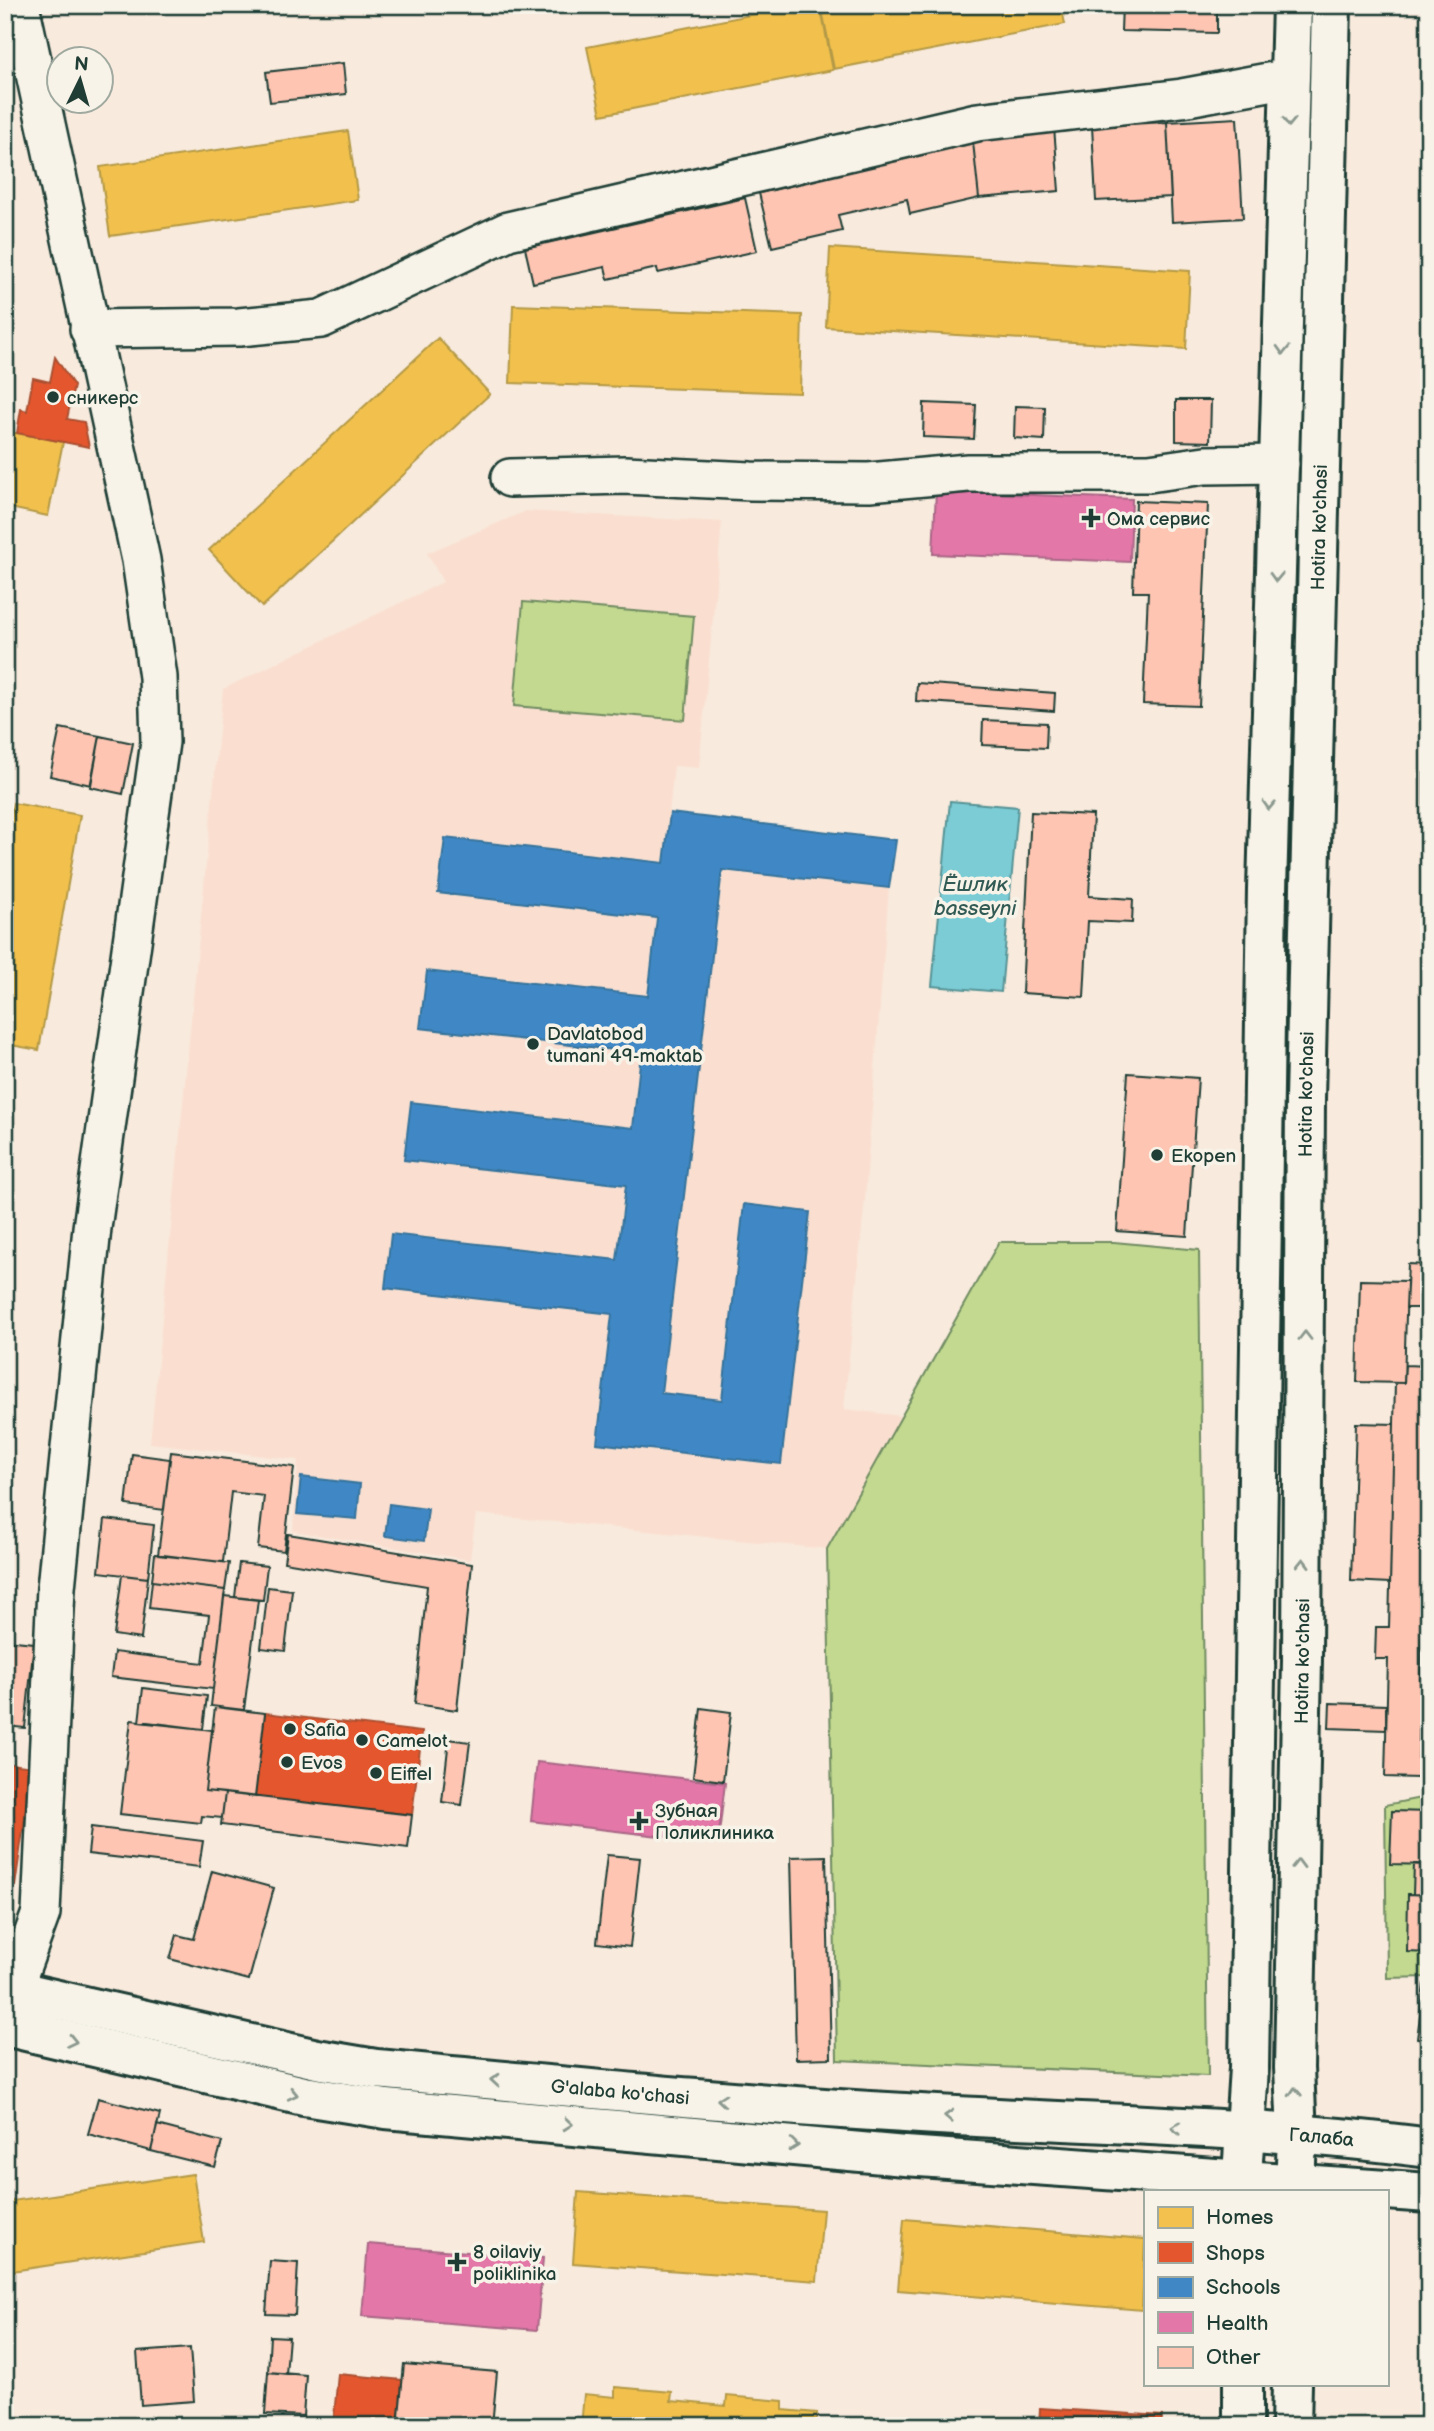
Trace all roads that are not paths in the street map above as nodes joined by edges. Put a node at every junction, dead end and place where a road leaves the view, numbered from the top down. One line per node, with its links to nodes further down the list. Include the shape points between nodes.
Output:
1 (20, 5): 5 (street)
2 (1292, 5): 4 (main road)
3 (1331, 5): 6 (main road, Hotira ko'chasi)
4 (1290, 78): 5 (street, via 1182,98 977,122 508,231 321,320 239,327); 7 (main road, one-way to 7)
5 (89, 329): 10 (street, via 141,560 159,677 160,742 92,1228 56,1588 41,1913)
6 (1322, 389): 7 (main road); 12 (main road, Hotira ko'chasi, one-way to 6, via 1294,2068 1305,1099)
7 (1281, 391): 8 (main road)
8 (1280, 464): 9 (street, via 1149,473 968,474 869,482 625,475); 11 (main road, one-way to 11, via 1267,889 1250,2040)
9 (510, 478)
10 (7, 2004): 11 (main road, G'alaba ko'chasi, one-way to 10, via 743,2102 376,2069); 14 (main road, G'alaba ko'chasi, one-way to 14, via 304,2096 386,2109)
11 (1244, 2132): 12 (main road, Галаба); 14 (main road)
12 (1297, 2134): 13 (main road, Галаба); 15 (main road, Hotira ko'chasi)
13 (1414, 2146)
14 (1241, 2186): 15 (main road)
15 (1296, 2188): 16 (main road)
16 (1374, 2190)
17 (1388, 2190): 18 (main road)
18 (1413, 2191)
19 (1243, 2386): 21 (main road)
20 (1292, 2386): 22 (main road)
21 (1243, 2426)
22 (1291, 2426)

